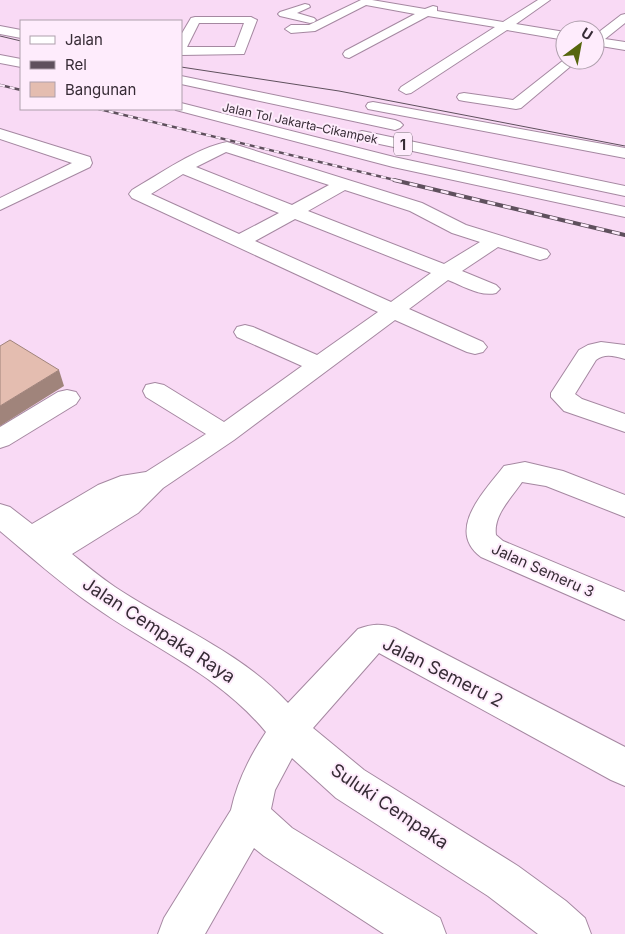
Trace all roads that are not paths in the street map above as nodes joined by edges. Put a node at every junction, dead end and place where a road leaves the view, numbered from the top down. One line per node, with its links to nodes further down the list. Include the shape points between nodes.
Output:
1 (545, 0): 9 (main road)
2 (442, 4): 5 (main road)
3 (305, 7): 8 (main road, via 284,14)
4 (225, 9): 7 (main road)
5 (428, 12): 8 (main road, via 365,2); 9 (main road); 21 (main road)
6 (625, 16): 12 (main road)
7 (251, 20): 19 (main road, via 212,15 195,20); 20 (main road, via 240,51)
8 (324, 22): 10 (main road, via 311,29)
9 (507, 26): 14 (main road); 27 (main road)
10 (291, 29)
11 (0, 30): 13 (main road)
12 (605, 33)
13 (20, 34)
14 (555, 34)
15 (0, 42): 17 (main road)
16 (605, 43): 18 (main road)
17 (20, 46)
18 (625, 46)
19 (182, 47)
20 (182, 49)
21 (349, 54)
22 (0, 59): 23 (main road)
23 (20, 63)
24 (559, 70): 28 (main road, via 516,104)
25 (182, 72): 35 (main road)
26 (182, 80): 32 (main road, Jalan Tol Jakarta–Cikampek / 1)
27 (406, 90)
28 (464, 96)
29 (182, 97): 31 (main road, Jalan Tol Jakarta–Cikampek)
30 (182, 108): 40 (main road, via 388,161)
31 (316, 126)
32 (414, 129)
33 (345, 132): 38 (main road, Jalan Tol Jakarta–Cikampek / 1)
34 (0, 134): 39 (main road, via 84,161 84,164)
35 (625, 153)
36 (182, 168): 37 (main road, via 227,147); 41 (main road); 43 (main road, via 139,195)
37 (343, 184): 41 (main road); 42 (main road, via 416,207 459,229)
38 (625, 191)
39 (5, 195)
40 (625, 212)
41 (292, 213): 43 (main road); 45 (main road)
42 (495, 241): 44 (main road); 45 (main road)
43 (240, 242): 47 (main road)
44 (540, 254)
45 (446, 272): 46 (main road); 47 (main road)
46 (489, 289)
47 (394, 311): 49 (main road); 51 (main road)
48 (245, 332): 51 (main road)
49 (475, 347)
50 (625, 352): 54 (main road, via 607,348 593,350 563,393 573,405)
51 (320, 365): 55 (main road)
52 (155, 391): 55 (main road)
53 (67, 398): 56 (main road)
54 (625, 423)
55 (225, 434): 57 (main road)
56 (0, 440)
57 (153, 481): 60 (main road, via 128,505); 60 (main road, via 121,486 108,492 71,516)
58 (625, 506): 61 (main road, Jalan Semeru 3, via 544,475 520,471 514,473 481,520 481,539 492,549)
59 (0, 515): 60 (main road, Jalan Cempaka Raya)
60 (40, 546): 62 (main road, Jalan Cempaka Raya, via 103,596 222,668 264,703)
61 (625, 606)
62 (289, 732): 63 (main road, Jalan Semeru 2, via 368,641 378,637); 64 (main road, via 256,788); 67 (main road, Suluki Cempaka, via 350,784 503,880 551,916)
63 (625, 766)
64 (250, 817): 65 (main road); 66 (main road, via 278,842)
65 (180, 934)
66 (424, 934)
67 (569, 934)

